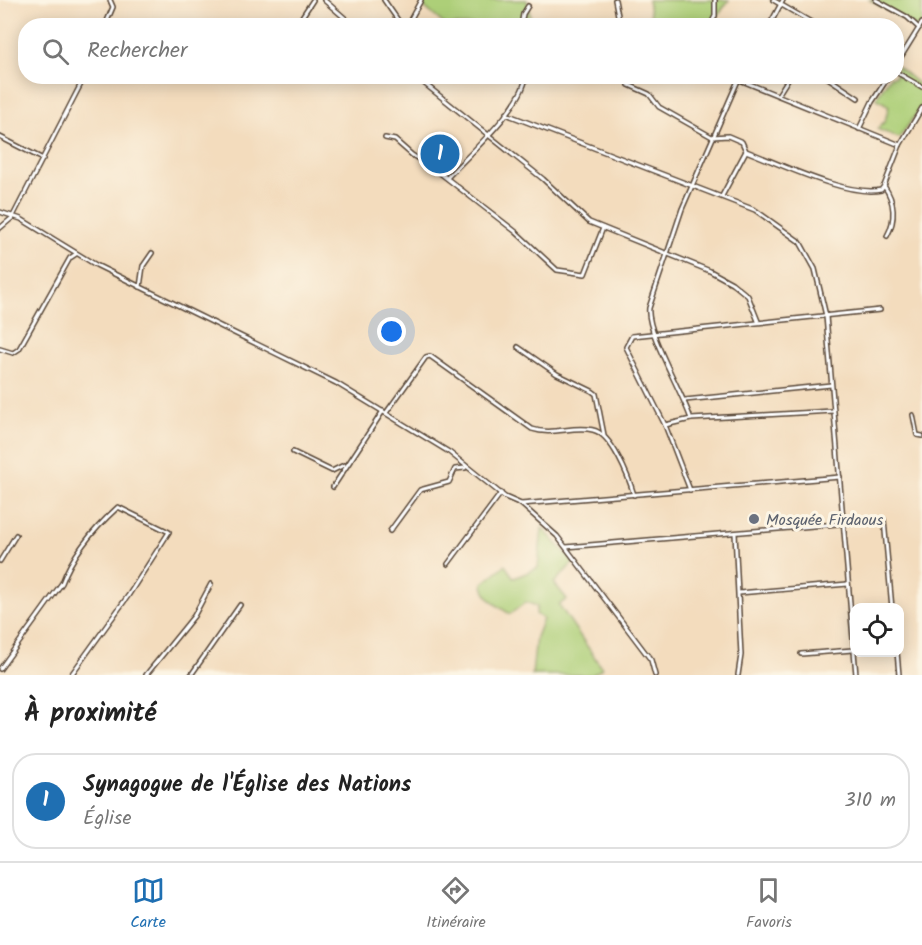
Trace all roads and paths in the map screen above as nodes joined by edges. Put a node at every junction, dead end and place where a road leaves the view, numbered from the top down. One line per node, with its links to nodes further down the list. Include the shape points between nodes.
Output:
1 (110, 0): 13 (street)
2 (313, 0): 14 (street)
3 (324, 0): 15 (street)
4 (384, 0): 16 (street)
5 (421, 0): 17 (street)
6 (615, 0): 19 (street)
7 (715, 0): 20 (street)
8 (773, 0): 12 (street)
9 (783, 0): 12 (street)
10 (876, 0): 24 (street)
11 (528, 6): 18 (street)
12 (780, 6): 21 (street); 22 (street)
13 (108, 18)
14 (301, 18)
15 (345, 18)
16 (396, 18)
17 (411, 18)
18 (522, 18)
19 (618, 18)
20 (714, 18)
21 (773, 18)
22 (803, 18)
23 (922, 23): 24 (street)
24 (919, 28): 25 (street)
25 (904, 53)
26 (904, 76): 36 (street)
27 (81, 84): 48 (street)
28 (424, 84): 42 (street)
29 (525, 84): 40 (street)
30 (736, 84): 44 (street)
31 (753, 84): 37 (street)
32 (785, 84): 37 (street)
33 (837, 84): 38 (street)
34 (884, 84): 41 (street)
35 (629, 85): 44 (street, via 649,94 658,107)
36 (922, 87)
37 (778, 95): 41 (street)
38 (858, 98)
39 (922, 108): 46 (street)
40 (506, 114): 42 (street); 51 (street)
41 (859, 129): 46 (street)
42 (486, 135): 49 (street); 56 (street, via 543,179 589,222)
43 (0, 137): 48 (street)
44 (712, 137): 47 (street, via 736,138); 51 (street)
45 (384, 138): 49 (street, via 395,140)
46 (900, 145): 50 (street)
47 (746, 151): 50 (street, via 825,181 876,191); 52 (street)
48 (43, 159): 54 (street)
49 (446, 178): 56 (street, via 516,232 557,270 585,274)
50 (884, 186): 57 (street, via 893,209 893,225)
51 (693, 188): 52 (street); 60 (street)
52 (722, 196): 63 (street, via 755,210 800,242 815,269)
53 (0, 212): 54 (street)
54 (12, 218): 55 (street); 59 (street, via 21,219)
55 (0, 228)
56 (603, 228): 60 (street)
57 (887, 236)
58 (152, 253): 61 (street, via 143,266)
59 (77, 254): 61 (street); 67 (street, via 70,258 19,349 13,353)
60 (667, 254): 64 (street, via 710,271 741,289); 65 (street, via 649,308 649,325)
61 (140, 287): 71 (street, via 336,383)
62 (880, 309): 63 (street)
63 (826, 316): 64 (street); 68 (street)
64 (758, 321): 65 (street)
65 (654, 333): 69 (street); 74 (street, via 632,336 626,347)
66 (518, 347): 75 (street, via 596,394)
67 (0, 349)
68 (831, 385): 69 (street); 70 (street)
69 (685, 400): 73 (street)
70 (833, 411): 73 (street); 80 (street)
71 (385, 412): 75 (street, via 428,356 532,429 547,433 592,430); 78 (street); 79 (street, via 449,452)
72 (914, 415): 76 (street, via 917,435)
73 (691, 419): 74 (street)
74 (664, 425): 82 (street)
75 (604, 435): 84 (street)
76 (922, 436)
77 (292, 452): 78 (street, via 332,471)
78 (348, 461): 81 (street)
79 (467, 468): 83 (street); 87 (street, via 455,469 449,482 420,490)
80 (840, 477): 82 (street); 86 (street)
81 (333, 487)
82 (690, 490): 84 (street)
83 (501, 493): 85 (street); 92 (street)
84 (634, 495): 85 (street)
85 (521, 504): 90 (street)
86 (844, 524): 88 (street); 94 (street); 96 (street, via 884,520)
87 (390, 531)
88 (735, 533): 90 (street); 95 (street)
89 (16, 535): 91 (street)
90 (566, 547): 107 (street, via 651,660)
91 (0, 561)
92 (448, 564)
93 (211, 584): 105 (street, via 194,616)
94 (848, 584): 95 (street); 98 (street)
95 (739, 593): 108 (street)
96 (892, 603)
97 (240, 605): 106 (street)
98 (850, 611)
99 (850, 651): 100 (street)
100 (801, 654)
101 (854, 657): 109 (street)
102 (897, 657): 110 (street)
103 (0, 669): 104 (street, via 62,583 92,533 118,507 169,532)
104 (71, 675)
105 (146, 675)
106 (191, 675)
107 (655, 675)
108 (738, 675)
109 (856, 675)
110 (899, 675)

